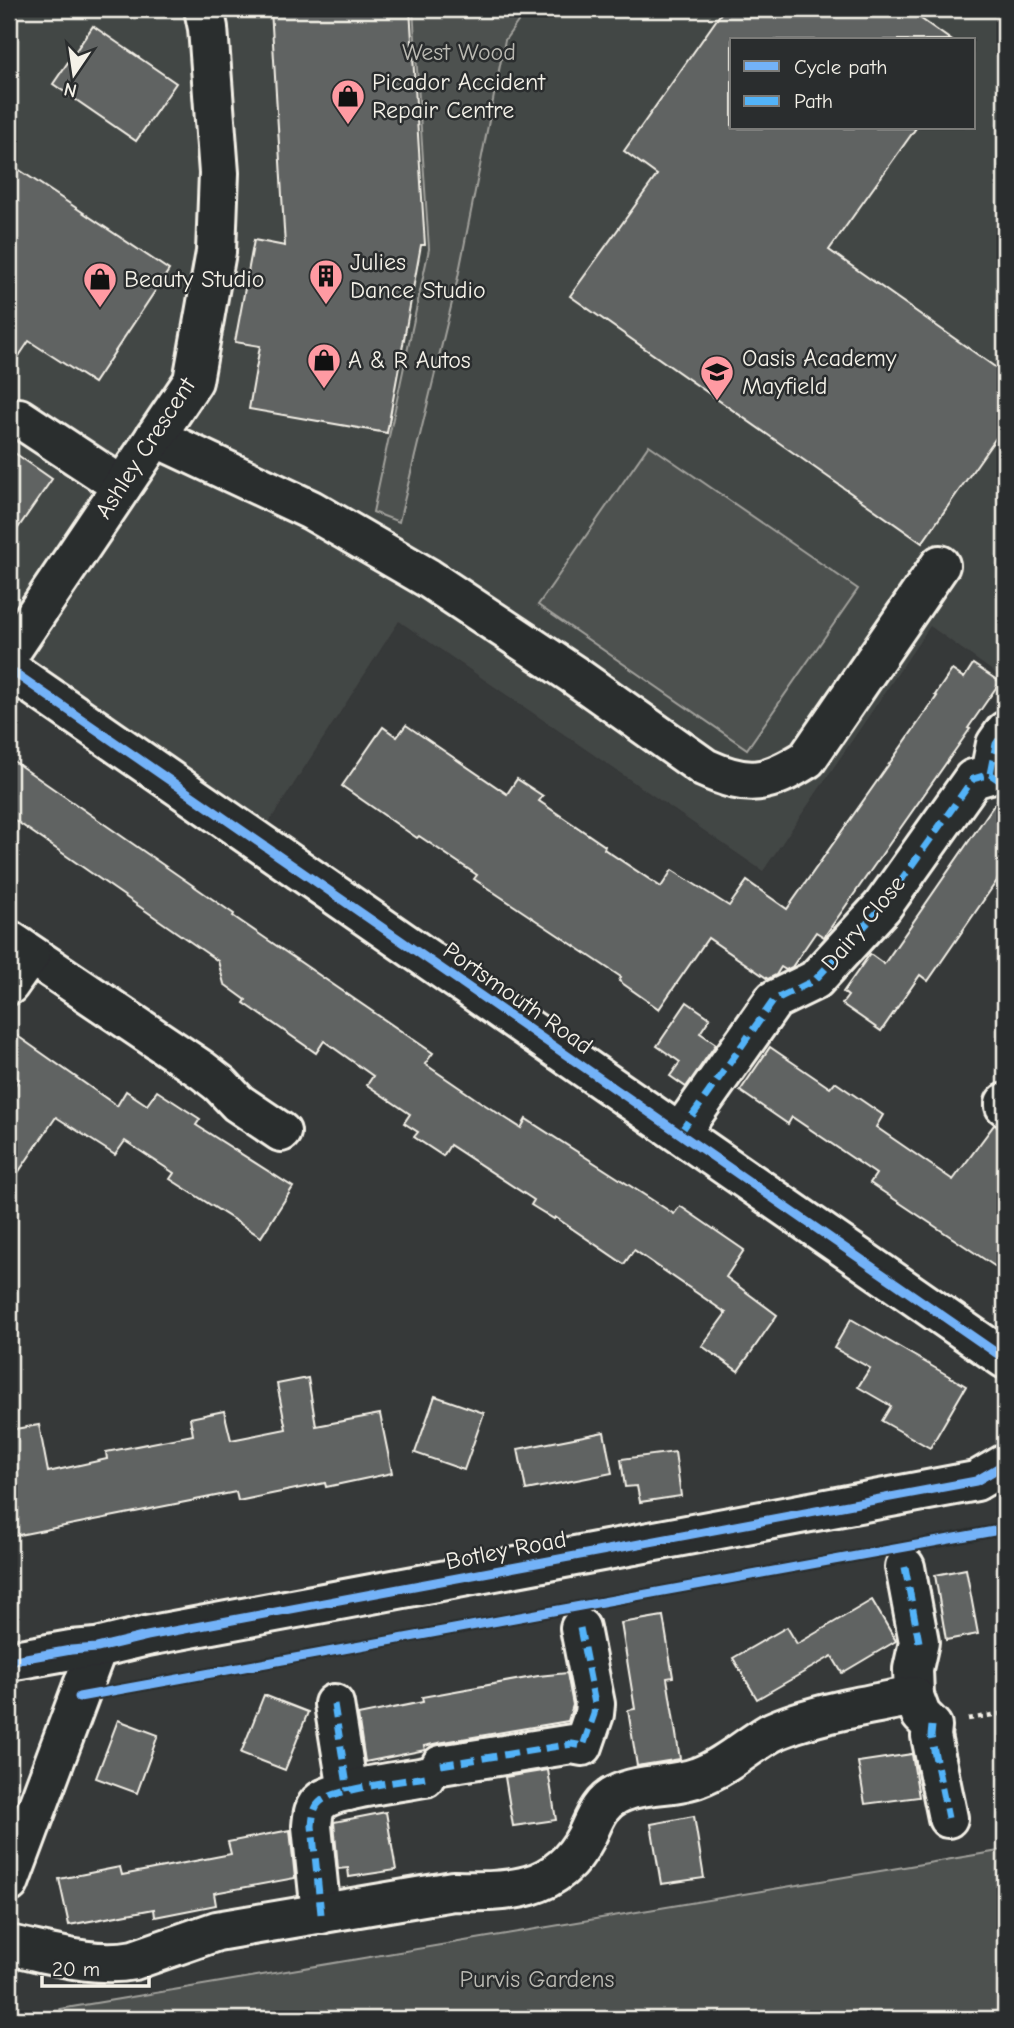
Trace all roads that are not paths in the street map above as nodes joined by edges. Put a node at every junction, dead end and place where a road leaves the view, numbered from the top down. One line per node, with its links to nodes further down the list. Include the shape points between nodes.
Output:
1 (204, 9): 3 (street, Ashley Crescent, via 219,173 216,252 192,381)
2 (19, 418): 4 (street)
3 (155, 437): 4 (street, Ashley Crescent); 5 (street, via 311,510 428,579 574,674 705,768 729,779 754,782 781,775 807,759)
4 (122, 486): 6 (street, Ashley Crescent)
5 (940, 565)
6 (9, 654)
7 (9, 669): 12 (street, Portsmouth Road)
8 (1005, 731): 9 (street, Dairy Close, via 996,744)
9 (998, 779): 12 (street, Dairy Close, via 973,779 882,907 815,980 774,1000)
10 (16, 960): 11 (street, via 202,1070 238,1103)
11 (281, 1132)
12 (680, 1133): 13 (street, Portsmouth Road)
13 (1005, 1359)
14 (1005, 1464): 17 (street, Botley Road, via 976,1481)
15 (905, 1567): 20 (street, via 919,1642 914,1669)
16 (580, 1628): 21 (street, via 595,1704)
17 (97, 1648): 18 (street, Botley Road); 25 (street)
18 (9, 1661)
19 (334, 1704): 22 (street)
20 (923, 1711): 23 (street, via 823,1714 772,1732 697,1778); 24 (street)
21 (583, 1746): 22 (street, via 572,1744); 23 (street)
22 (348, 1791): 26 (street, via 319,1802 313,1813)
23 (615, 1795): 26 (street, via 603,1802 566,1865 543,1880 519,1889 453,1891)
24 (948, 1818)
25 (9, 1883)
26 (321, 1914): 27 (street, via 217,1931 121,1963 84,1961)
27 (9, 1945)

